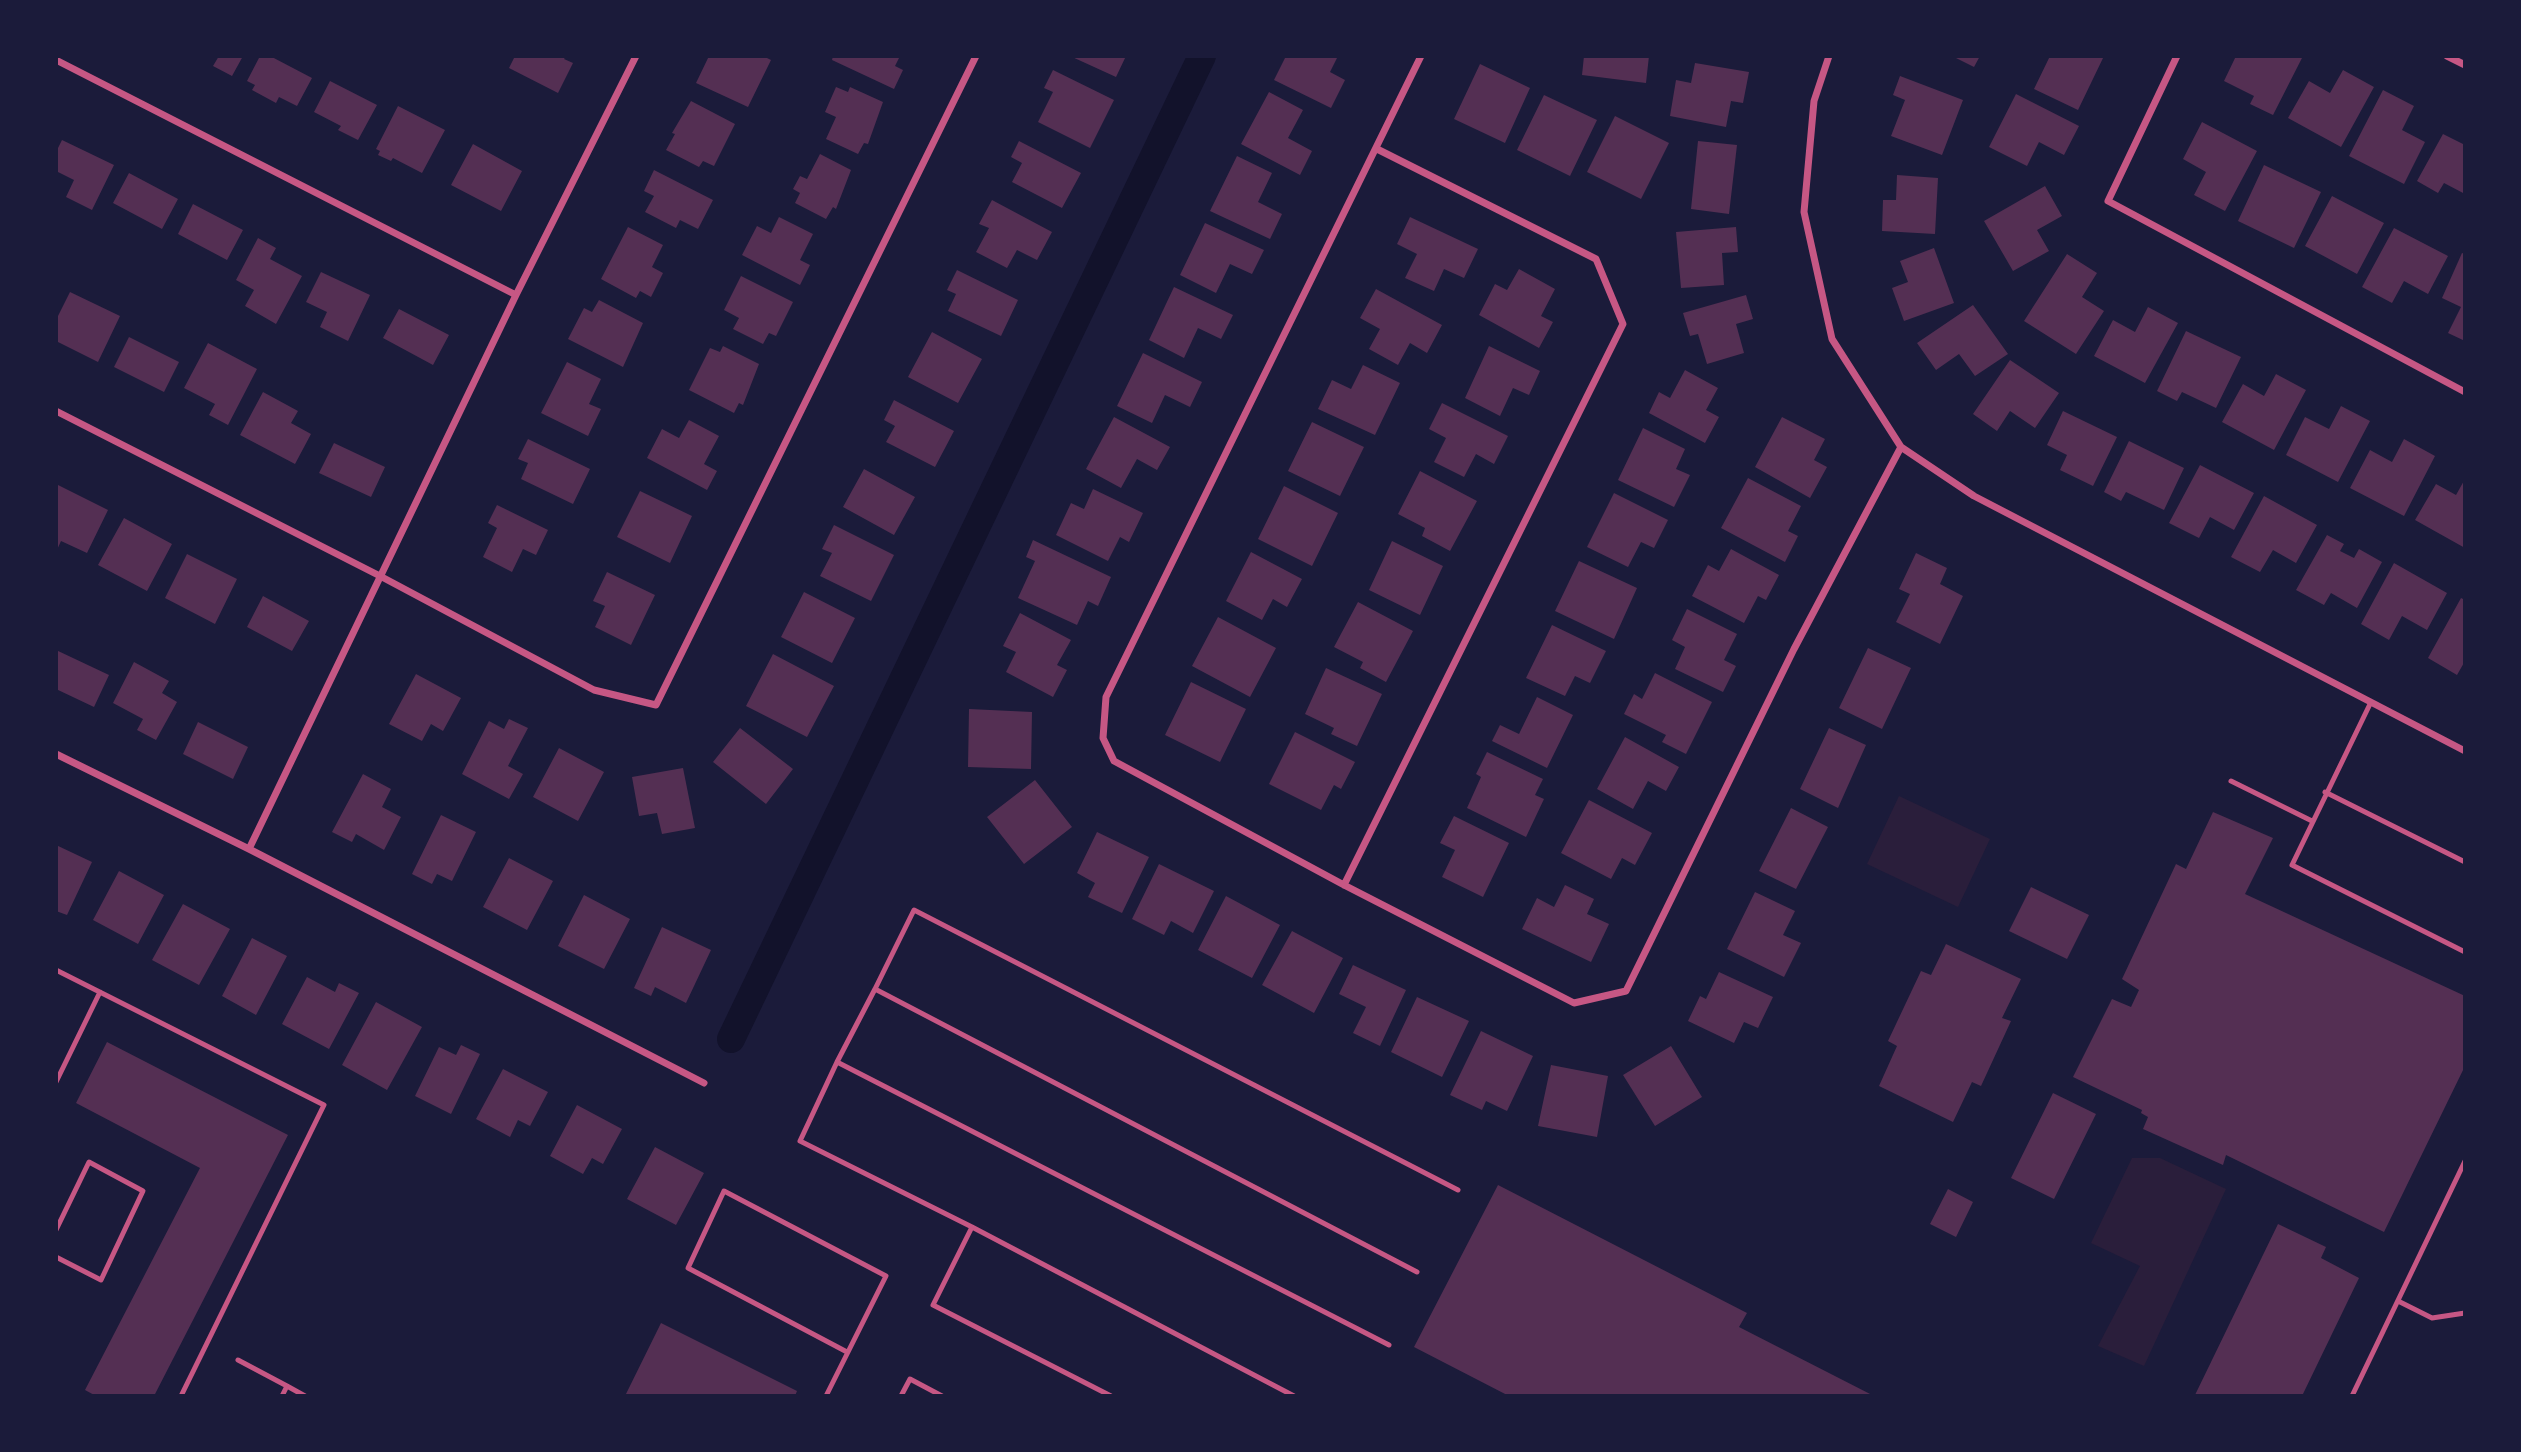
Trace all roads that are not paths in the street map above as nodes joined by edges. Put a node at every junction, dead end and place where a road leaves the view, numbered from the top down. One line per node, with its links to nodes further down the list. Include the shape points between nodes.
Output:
1 (636, 56): 10 (street)
2 (976, 56): 14 (street, via 656,705 594,690)
3 (1422, 56): 9 (street)
4 (1829, 56): 13 (street, via 1814,101 1804,212 1832,339)
5 (2177, 56): 11 (street, via 2108,201)
6 (2447, 56): 8 (street)
7 (56, 60): 10 (street)
8 (2465, 65)
9 (1377, 149): 23 (street, via 1106,697 1103,738 1114,761); 23 (street, via 1596,259 1623,324)
10 (516, 295): 14 (street)
11 (2465, 392)
12 (56, 411): 14 (street)
13 (1901, 447): 15 (street, via 1974,496); 23 (street, via 1788,661 1626,991 1574,1003)
14 (380, 576): 21 (street)
15 (2371, 702): 16 (street); 19 (lane)
16 (2465, 751)
17 (56, 754): 21 (street)
18 (2231, 780): 20 (lane)
19 (2325, 792): 20 (lane); 22 (lane)
20 (2312, 821): 24 (lane, via 2292,865)
21 (249, 849): 32 (street)
22 (2465, 862)
23 (1344, 885)
24 (2465, 952)
25 (56, 970): 27 (lane)
26 (875, 989): 28 (lane); 34 (lane, via 914,910); 38 (lane)
27 (100, 992): 30 (lane); 45 (lane, via 324,1105)
28 (837, 1062): 35 (lane, via 800,1141); 41 (lane)
29 (56, 1063): 30 (lane)
30 (64, 1067): 31 (lane)
31 (56, 1082)
32 (704, 1083)
33 (2465, 1161): 39 (lane)
34 (1458, 1191)
35 (972, 1227): 51 (lane, via 933,1305); 52 (lane)
36 (56, 1230): 37 (lane, via 89,1163 143,1191 101,1280)
37 (56, 1257)
38 (1417, 1272)
39 (2398, 1301): 40 (lane, via 2432,1318); 53 (lane)
40 (2465, 1312)
41 (1389, 1345)
42 (848, 1352): 42 (lane, via 886,1276 724,1191 688,1268); 48 (lane)
43 (238, 1360): 44 (lane)
44 (287, 1386): 46 (lane); 47 (lane)
45 (181, 1396)
46 (282, 1396)
47 (305, 1396)
48 (826, 1396)
49 (901, 1396): 50 (lane, via 910,1379)
50 (942, 1396)
51 (1111, 1396)
52 (1294, 1396)
53 (2352, 1396)

